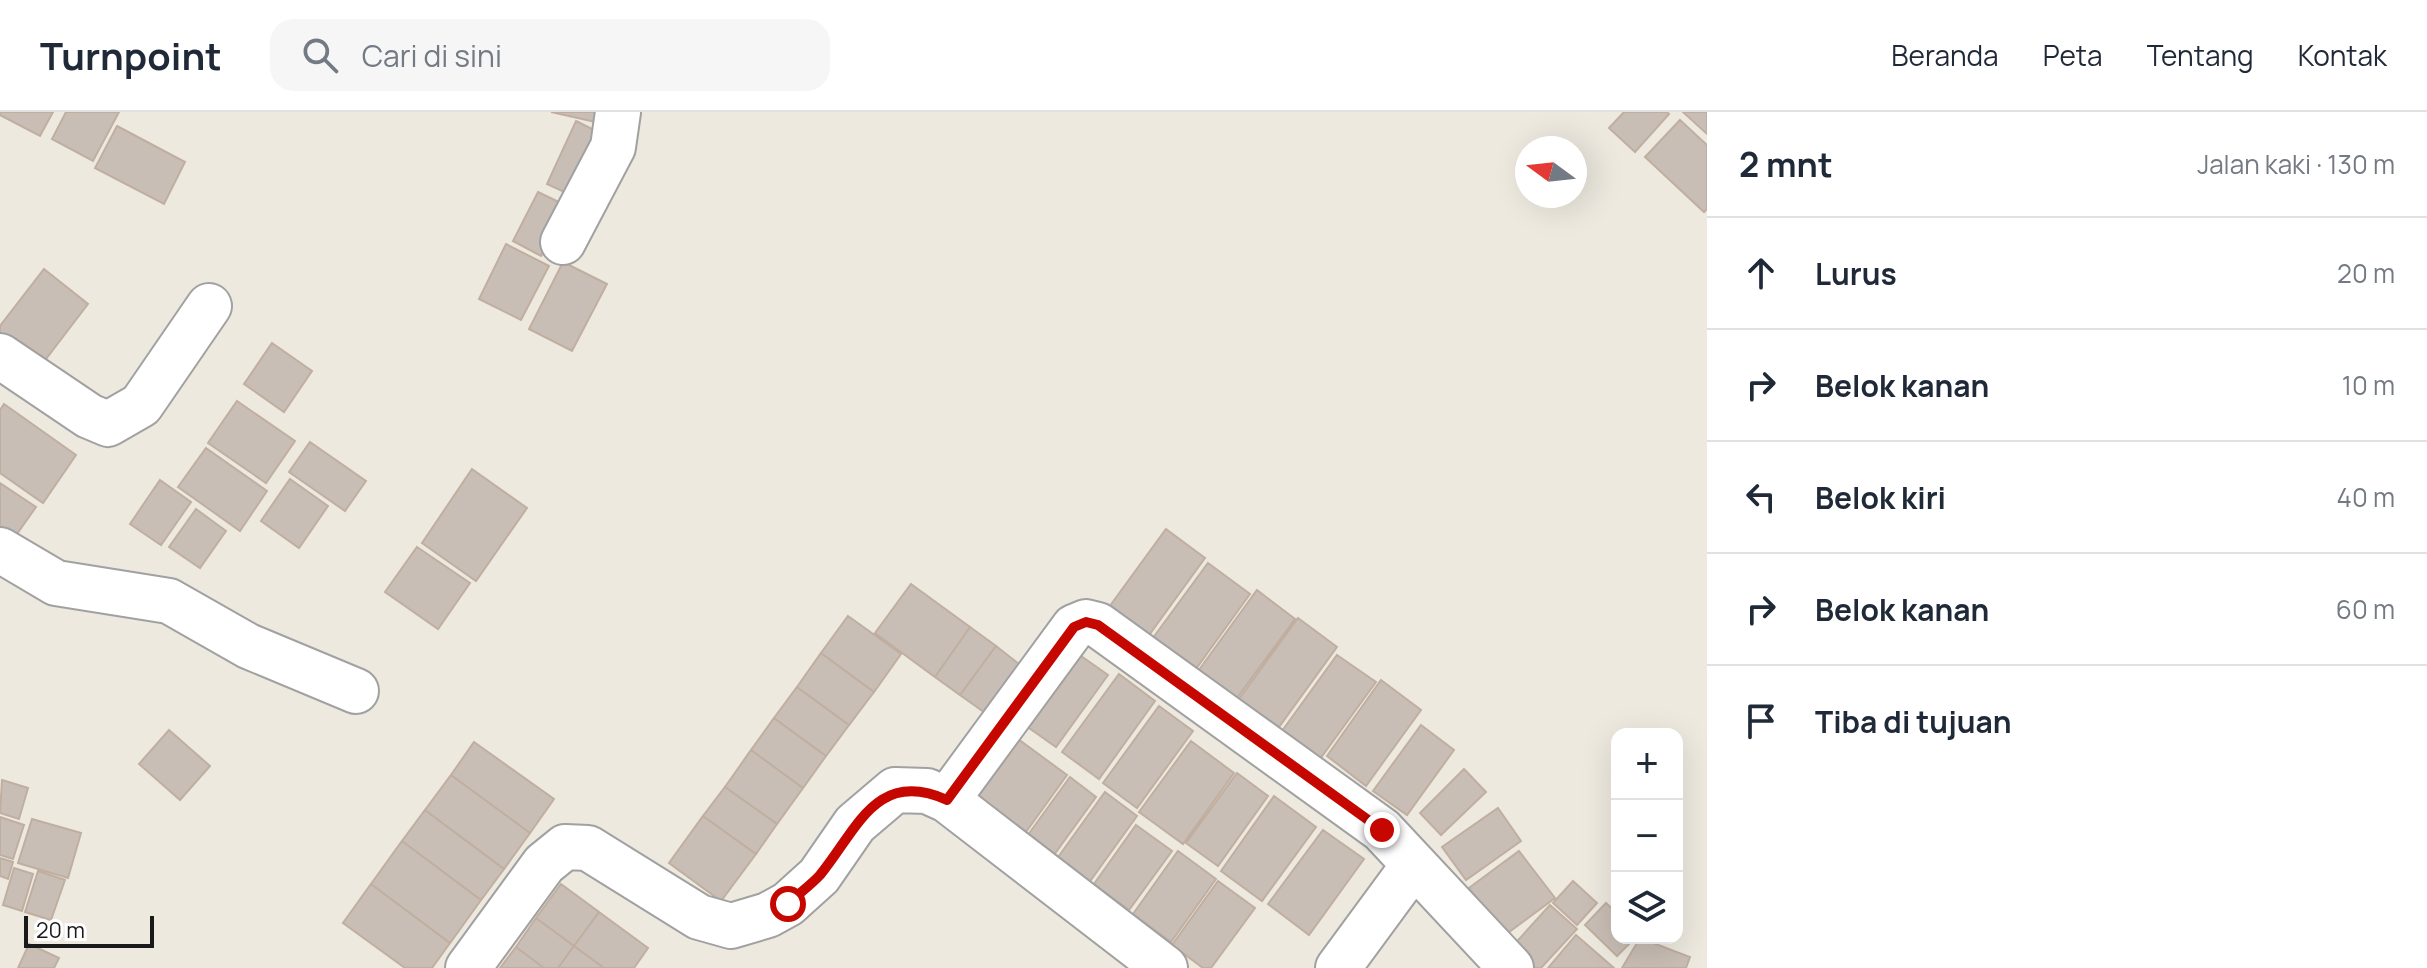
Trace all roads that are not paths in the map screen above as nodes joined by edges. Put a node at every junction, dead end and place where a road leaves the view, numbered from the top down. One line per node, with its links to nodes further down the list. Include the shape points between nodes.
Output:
1 (618, 112): 2 (street, via 613,147)
2 (563, 242)
3 (209, 306): 4 (street, via 141,405 108,424)
4 (0, 356)
5 (0, 550): 6 (street, via 56,583 169,601 248,646)
6 (356, 691)
7 (947, 800): 8 (street, via 1074,627 1086,622 1098,625 1382,830); 9 (street, via 927,791 895,790 855,824 819,876 788,904 731,926 699,917 588,848 565,847 544,864); 10 (street)
8 (1413, 866): 11 (street); 12 (street)
9 (468, 968)
10 (1165, 968)
11 (1338, 968)
12 (1511, 968)

